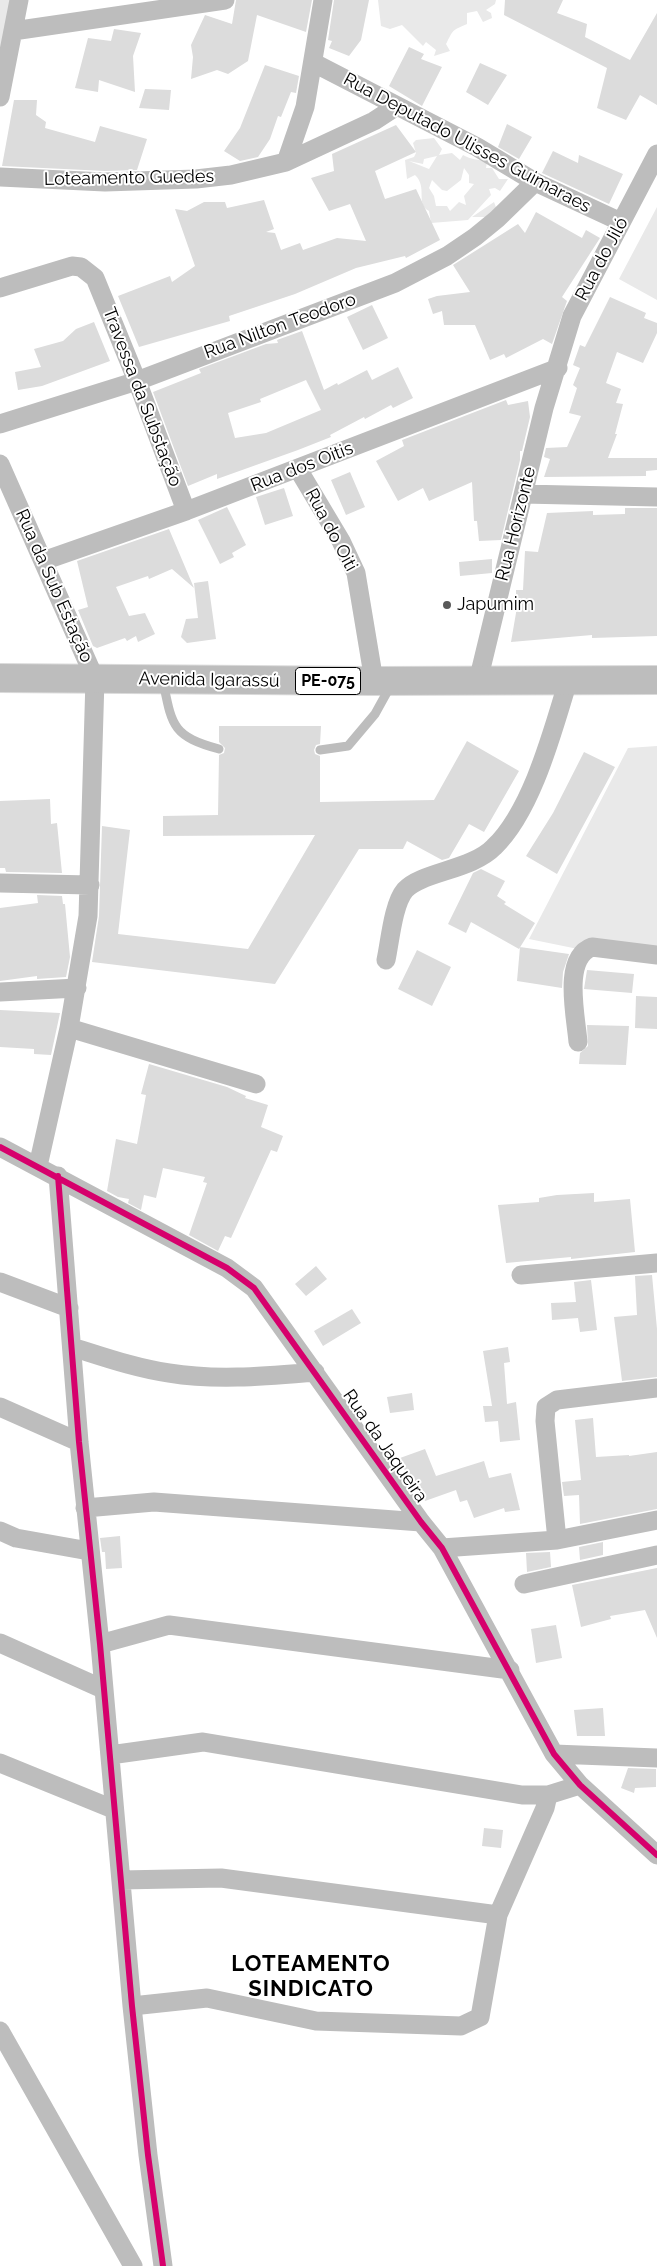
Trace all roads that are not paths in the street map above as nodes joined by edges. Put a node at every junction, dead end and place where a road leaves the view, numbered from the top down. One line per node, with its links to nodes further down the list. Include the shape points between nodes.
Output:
1 (19, 0): 4 (street)
2 (225, 0): 4 (street)
3 (324, 0): 5 (street)
4 (13, 31): 6 (street)
5 (314, 62): 7 (street, Rua Deputado Ulisses Guimaraes); 9 (street, via 305,107)
6 (0, 96)
7 (397, 106): 9 (street, Loteamento Guedes, via 374,121); 12 (street, Rua Deputado Ulisses Guimaraes)
8 (657, 154): 11 (street, Rua do Jiló)
9 (286, 162): 10 (street, Loteamento Guedes, via 196,180 105,182)
10 (0, 177)
11 (652, 177): 13 (street, Rua do Jiló)
12 (535, 182): 13 (street, Rua Deputado Ulisses Guimaraes); 16 (street, Rua Nilton Teodoro, via 484,230 417,272 365,295)
13 (622, 222): 15 (street, Rua do Jiló, via 572,316)
14 (0, 288): 16 (street, Travessa da Substação, via 72,266 87,270 97,284)
15 (558, 368): 19 (street, Rua dos Oitis); 20 (street, Rua Horizonte, via 544,408)
16 (137, 381): 17 (street, Rua Nilton Teodoro); 22 (street, Travessa da Substação)
17 (0, 424)
18 (0, 464): 23 (street, Rua da Sub Estação)
19 (298, 469): 22 (street, Rua dos Oitis); 29 (street, Rua do Oiti, via 342,541 356,573)
20 (523, 494): 21 (street); 30 (street, Rua Horizonte)
21 (657, 497)
22 (186, 511): 23 (street, Rua dos Oitis)
23 (43, 560): 25 (street, Rua da Sub Estação)
24 (0, 678): 25 (main road, Avenida Igarassú / PE-075)
25 (95, 679): 26 (main road, Avenida Igarassú / PE-075); 34 (street)
26 (163, 679): 29 (main road, Avenida Igarassú / PE-075); 31 (lane, via 171,720 183,735)
27 (568, 680): 28 (main road, Avenida Igarassú / PE-075); 30 (main road, Avenida Igarassú / PE-075); 36 (street, via 545,756 508,831 494,848 475,861 420,881 405,890 396,912)
28 (657, 680)
29 (384, 681): 30 (main road, Avenida Igarassú / PE-075); 32 (lane, via 375,714 348,746)
30 (478, 681)
31 (219, 748)
32 (320, 750)
33 (0, 882): 34 (street)
34 (90, 885): 37 (street)
35 (657, 955): 40 (street, via 592,947 582,950 573,976)
36 (386, 960)
37 (77, 988): 38 (street); 39 (street)
38 (0, 992)
39 (69, 1028): 41 (street); 43 (street)
40 (578, 1042)
41 (256, 1084)
42 (0, 1147): 43 (street, Rua da Jaqueira)
43 (38, 1166): 44 (street, Rua da Jaqueira)
44 (58, 1176): 48 (street); 50 (street, Rua da Jaqueira, via 227,1268 254,1288)
45 (657, 1263): 46 (street)
46 (520, 1275)
47 (0, 1282): 48 (street)
48 (69, 1308): 49 (street)
49 (72, 1347): 50 (street, via 170,1374 236,1378); 53 (street)
50 (315, 1372): 56 (street, Rua da Jaqueira)
51 (657, 1388): 58 (street, via 557,1400 546,1407)
52 (0, 1407): 53 (street)
53 (79, 1442): 54 (street)
54 (85, 1508): 56 (street, via 154,1502); 60 (street)
55 (657, 1520): 58 (street)
56 (421, 1522): 59 (street, Rua da Jaqueira)
57 (0, 1531): 60 (street, via 16,1538)
58 (557, 1540): 59 (street)
59 (442, 1548): 65 (street, Rua da Jaqueira)
60 (89, 1551): 64 (street)
61 (657, 1555): 62 (street)
62 (524, 1584)
63 (0, 1643): 66 (street)
64 (100, 1644): 65 (street, via 169,1625); 66 (street)
65 (510, 1670): 67 (street, Rua da Jaqueira)
66 (104, 1689): 68 (street)
67 (554, 1754): 69 (street); 71 (street, Rua da Jaqueira)
68 (110, 1755): 72 (street, via 203,1742 522,1795); 73 (street)
69 (657, 1758)
70 (0, 1763): 73 (street)
71 (580, 1785): 72 (street); 74 (street, Rua da Jaqueira)
72 (548, 1795): 76 (street)
73 (114, 1809): 75 (street)
74 (657, 1855)
75 (121, 1880): 76 (street, via 221,1878); 77 (street)
76 (498, 1915): 77 (street, via 480,2017 461,2026 316,2021 207,1998)
77 (132, 2006): 80 (street)
78 (0, 2031): 79 (street)
79 (133, 2266)
80 (163, 2266)

